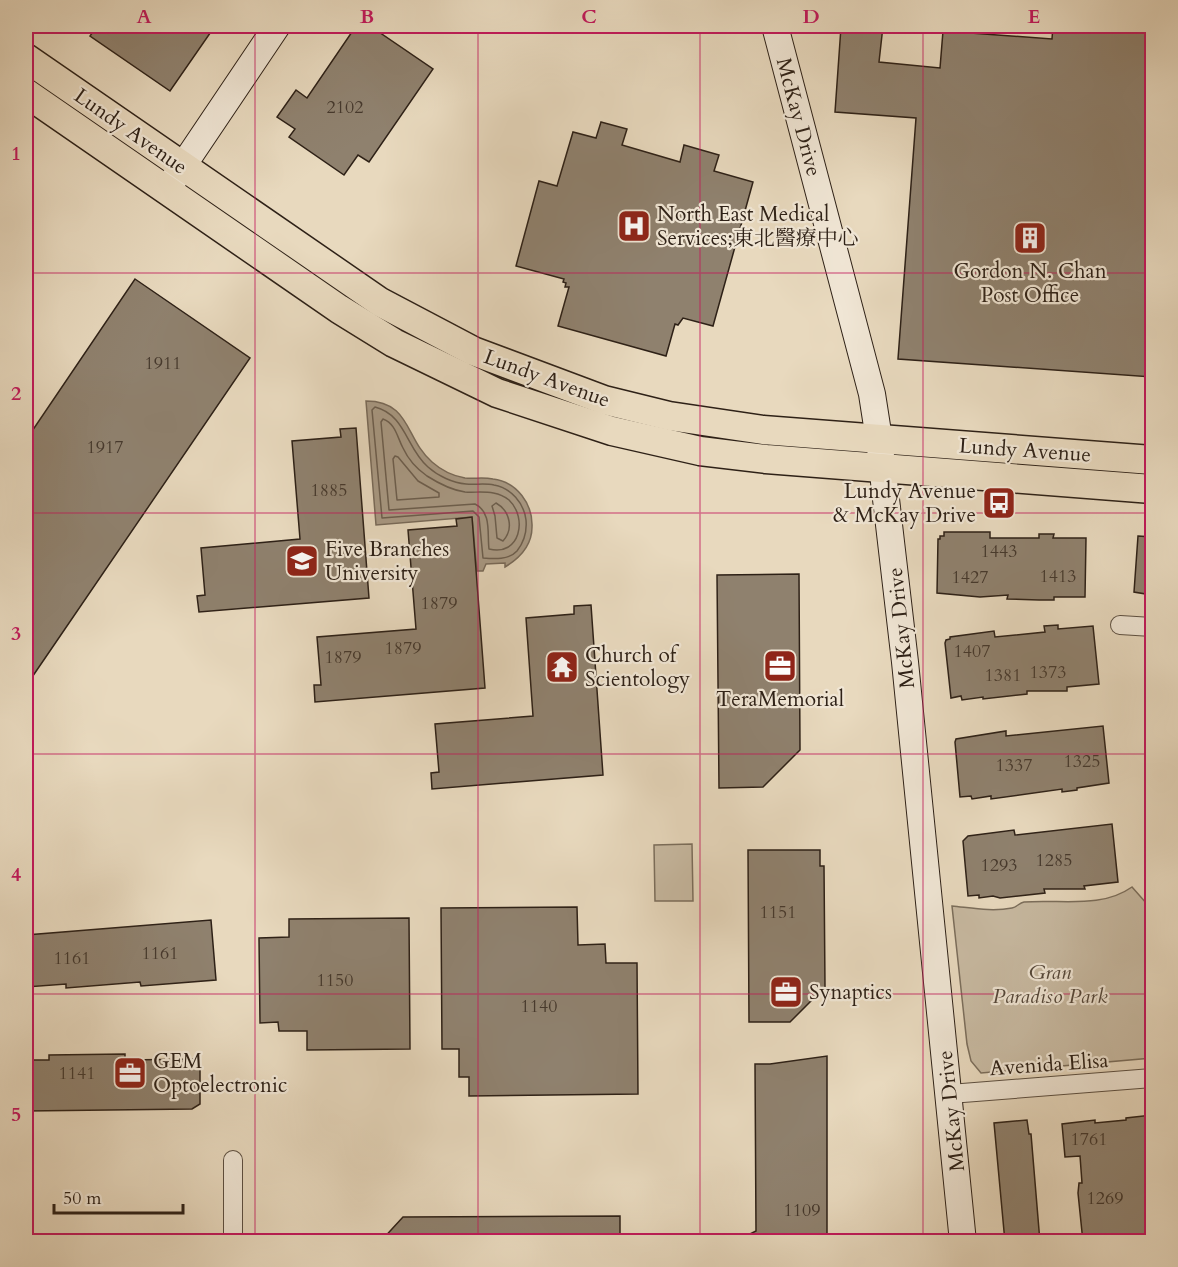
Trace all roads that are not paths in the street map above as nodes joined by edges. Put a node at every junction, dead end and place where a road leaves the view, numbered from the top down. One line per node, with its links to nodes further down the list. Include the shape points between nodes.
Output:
1 (277, 26): 5 (street)
2 (775, 26): 7 (street, McKay Drive, via 872,394)
3 (26, 58): 5 (main road, Lundy Avenue)
4 (26, 93): 6 (main road, Lundy Avenue)
5 (182, 166): 6 (street); 7 (main road, Lundy Avenue, via 380,302 473,351 604,400 669,416 752,429)
6 (167, 190): 9 (main road, Lundy Avenue, via 348,315 394,343 497,393 612,431 700,451)
7 (879, 439): 8 (main road, Lundy Avenue); 9 (street, McKay Drive)
8 (1152, 460)
9 (883, 468): 10 (main road, Lundy Avenue); 14 (street, McKay Drive)
10 (1152, 489)
11 (1120, 625): 12 (street)
12 (1152, 627)
13 (1152, 1078): 14 (street, Avenida Elisa)
14 (950, 1094): 17 (street, McKay Drive)
15 (233, 1160): 16 (street)
16 (233, 1242)
17 (963, 1242)

